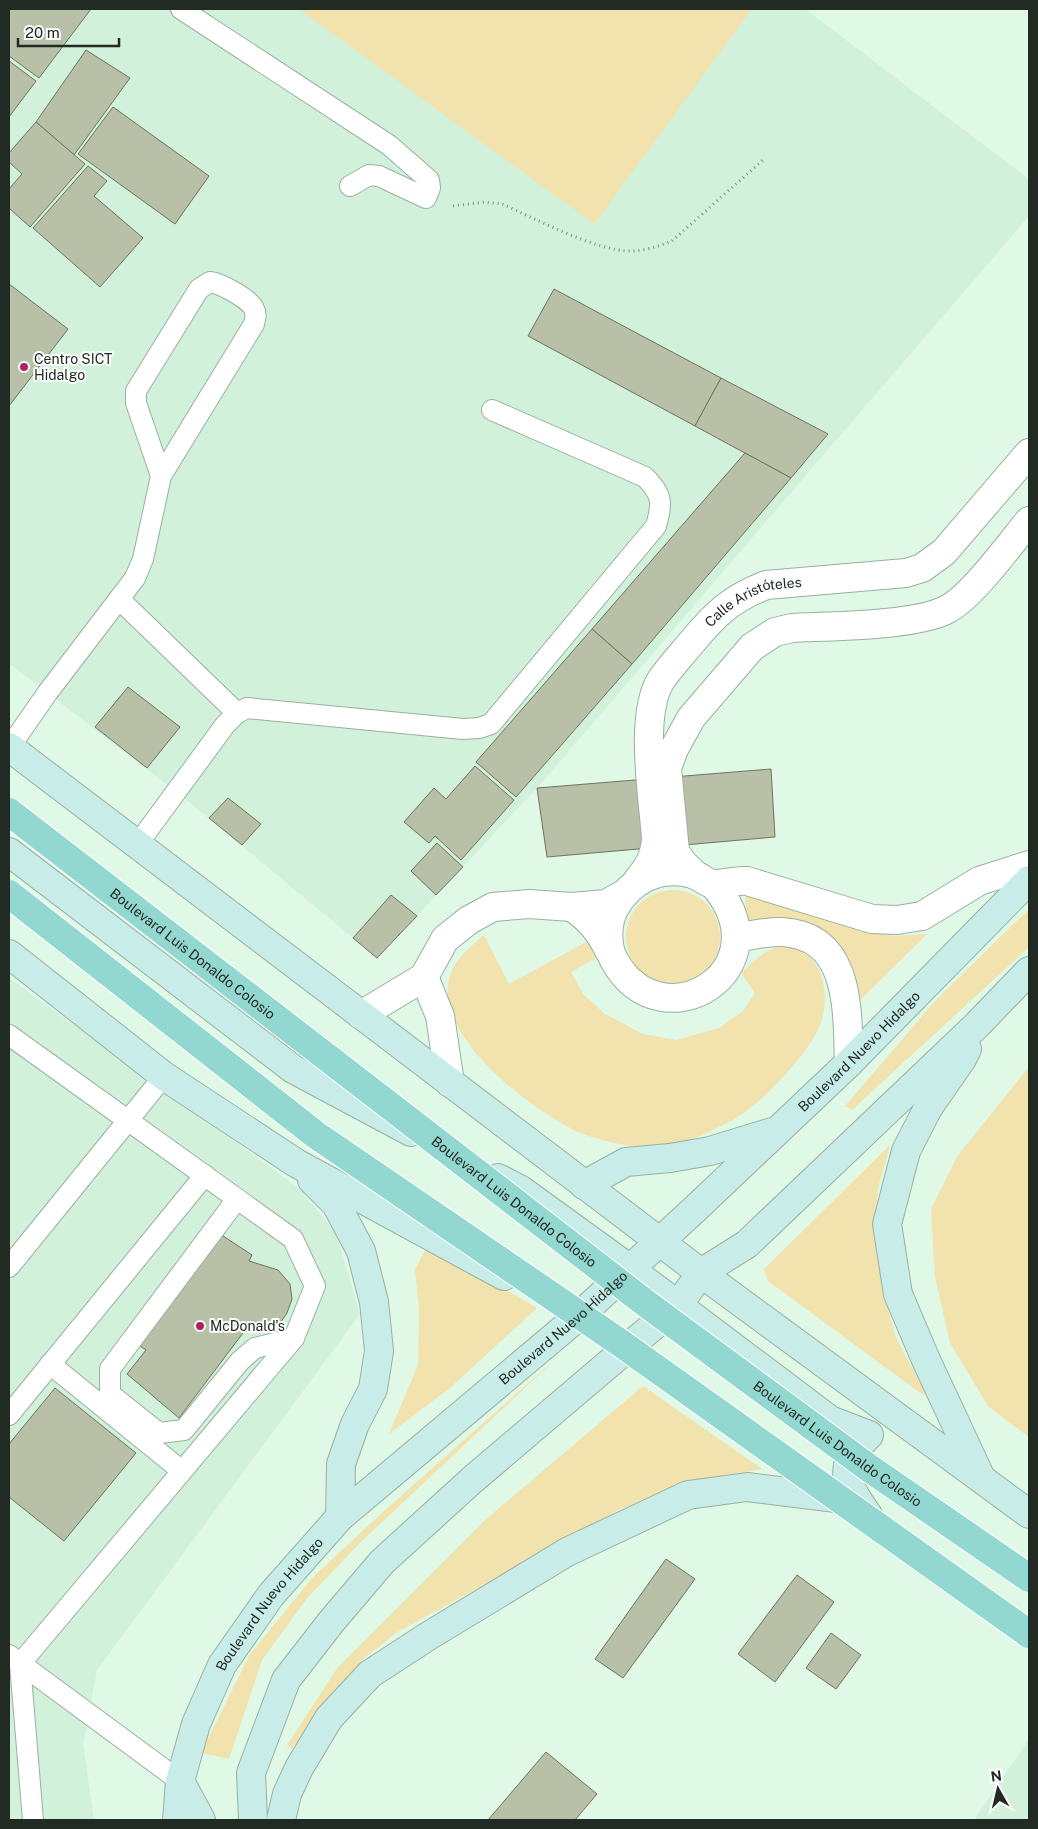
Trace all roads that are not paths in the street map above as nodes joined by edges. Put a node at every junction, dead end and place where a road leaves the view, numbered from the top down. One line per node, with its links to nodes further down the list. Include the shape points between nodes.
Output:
1 (181, 9): 2 (lane, via 389,145 429,180 430,188 426,198 379,176 369,175)
2 (350, 186)
3 (492, 410): 8 (lane, via 645,477 658,490 661,509 656,526 491,724 463,729 261,707)
4 (1029, 453): 16 (street, Calle Aristóteles, via 944,552 922,568 906,573 766,585 744,593 713,616 661,681 655,699 650,720 655,853 648,868)
5 (161, 476): 5 (lane, via 254,324 255,310 251,304 218,283 210,282 199,289 136,390 136,403); 7 (lane, via 143,559 135,578)
6 (1029, 521): 14 (street, via 965,596 946,610 920,618 792,628 775,632 752,648 691,718 667,768 675,851 682,862)
7 (119, 599): 8 (lane); 9 (lane)
8 (237, 712): 11 (lane, via 224,725)
9 (9, 748): 11 (main road)
10 (9, 812): 54 (main road, Boulevard Luis Donaldo Colosio, bridge, via 648,1306 869,1468)
11 (137, 845): 24 (main road)
12 (9, 852): 38 (main road, via 293,1069 521,1190)
13 (1029, 865): 14 (street, via 979,881 922,916 897,920 872,919 747,881)
14 (704, 879): 16 (street, via 676,871 655,872); 19 (street, via 726,899 734,917)
15 (1029, 880): 27 (main road, Boulevard Nuevo Hidalgo)
16 (629, 888): 18 (street, via 606,904); 21 (street, via 611,914 608,936)
17 (9, 894): 55 (main road, bridge, via 316,1135 619,1342)
18 (572, 907): 21 (street, via 590,919); 23 (street, via 529,904 493,907 445,939)
19 (736, 937): 21 (street, via 732,957 722,974 706,989 685,997 662,998 641,991 624,977); 27 (street, via 781,932 798,935 816,941 830,955 839,972 846,1001)
20 (9, 954): 28 (main road)
21 (613, 958)
22 (1029, 971): 25 (main road)
23 (424, 977): 24 (street); 29 (street, via 440,1016)
24 (361, 1015): 29 (main road)
25 (978, 1025): 39 (main road, via 747,1244); 49 (main road, via 962,1060 928,1108 906,1151 887,1224 898,1294)
26 (9, 1035): 30 (lane)
27 (848, 1063): 31 (main road, Boulevard Nuevo Hidalgo)
28 (164, 1076): 30 (lane); 32 (main road)
29 (450, 1083): 34 (main road)
30 (130, 1121): 33 (lane); 37 (lane)
31 (778, 1130): 34 (main road, via 710,1151 626,1162); 36 (main road, Boulevard Nuevo Hidalgo)
32 (296, 1163): 41 (main road); 52 (main road, via 336,1204 361,1251 374,1302 379,1351 373,1389 355,1424 341,1464)
33 (205, 1176): 35 (lane); 44 (lane)
34 (584, 1185): 36 (main road)
35 (237, 1199): 42 (lane, via 292,1239 315,1286); 42 (lane, via 110,1369 110,1394 159,1433 184,1430 240,1361 255,1348)
36 (659, 1241): 38 (main road, Boulevard Nuevo Hidalgo); 39 (main road)
37 (9, 1267)
38 (630, 1269): 40 (main road); 41 (main road, Boulevard Nuevo Hidalgo)
39 (701, 1273): 40 (main road); 47 (main road)
40 (678, 1305): 43 (main road); 46 (main road, via 830,1420)
41 (579, 1316): 43 (main road); 52 (main road, Boulevard Nuevo Hidalgo)
42 (294, 1338): 48 (lane)
43 (625, 1350): 50 (main road); 62 (main road, via 389,1555 331,1622 286,1680 252,1773)
44 (50, 1364): 45 (lane); 48 (lane)
45 (9, 1415)
46 (869, 1435): 47 (main road, via 891,1430); 53 (main road, via 848,1461 846,1474 851,1491)
47 (941, 1449): 49 (main road)
48 (182, 1471): 57 (lane)
49 (982, 1479): 51 (main road)
50 (836, 1498): 53 (main road); 63 (main road, via 747,1487 688,1495 567,1552 370,1674 329,1718 299,1768)
51 (1029, 1514)
52 (340, 1517): 58 (main road, Boulevard Nuevo Hidalgo, via 271,1595 222,1665 196,1724)
53 (878, 1530): 56 (main road)
54 (1029, 1578)
55 (1029, 1634)
56 (1029, 1647)
57 (15, 1660): 58 (lane); 59 (lane)
58 (180, 1781): 60 (main road, Boulevard Nuevo Hidalgo); 61 (main road)
59 (33, 1820)
60 (176, 1820)
61 (201, 1820)
62 (253, 1820)
63 (281, 1820)

